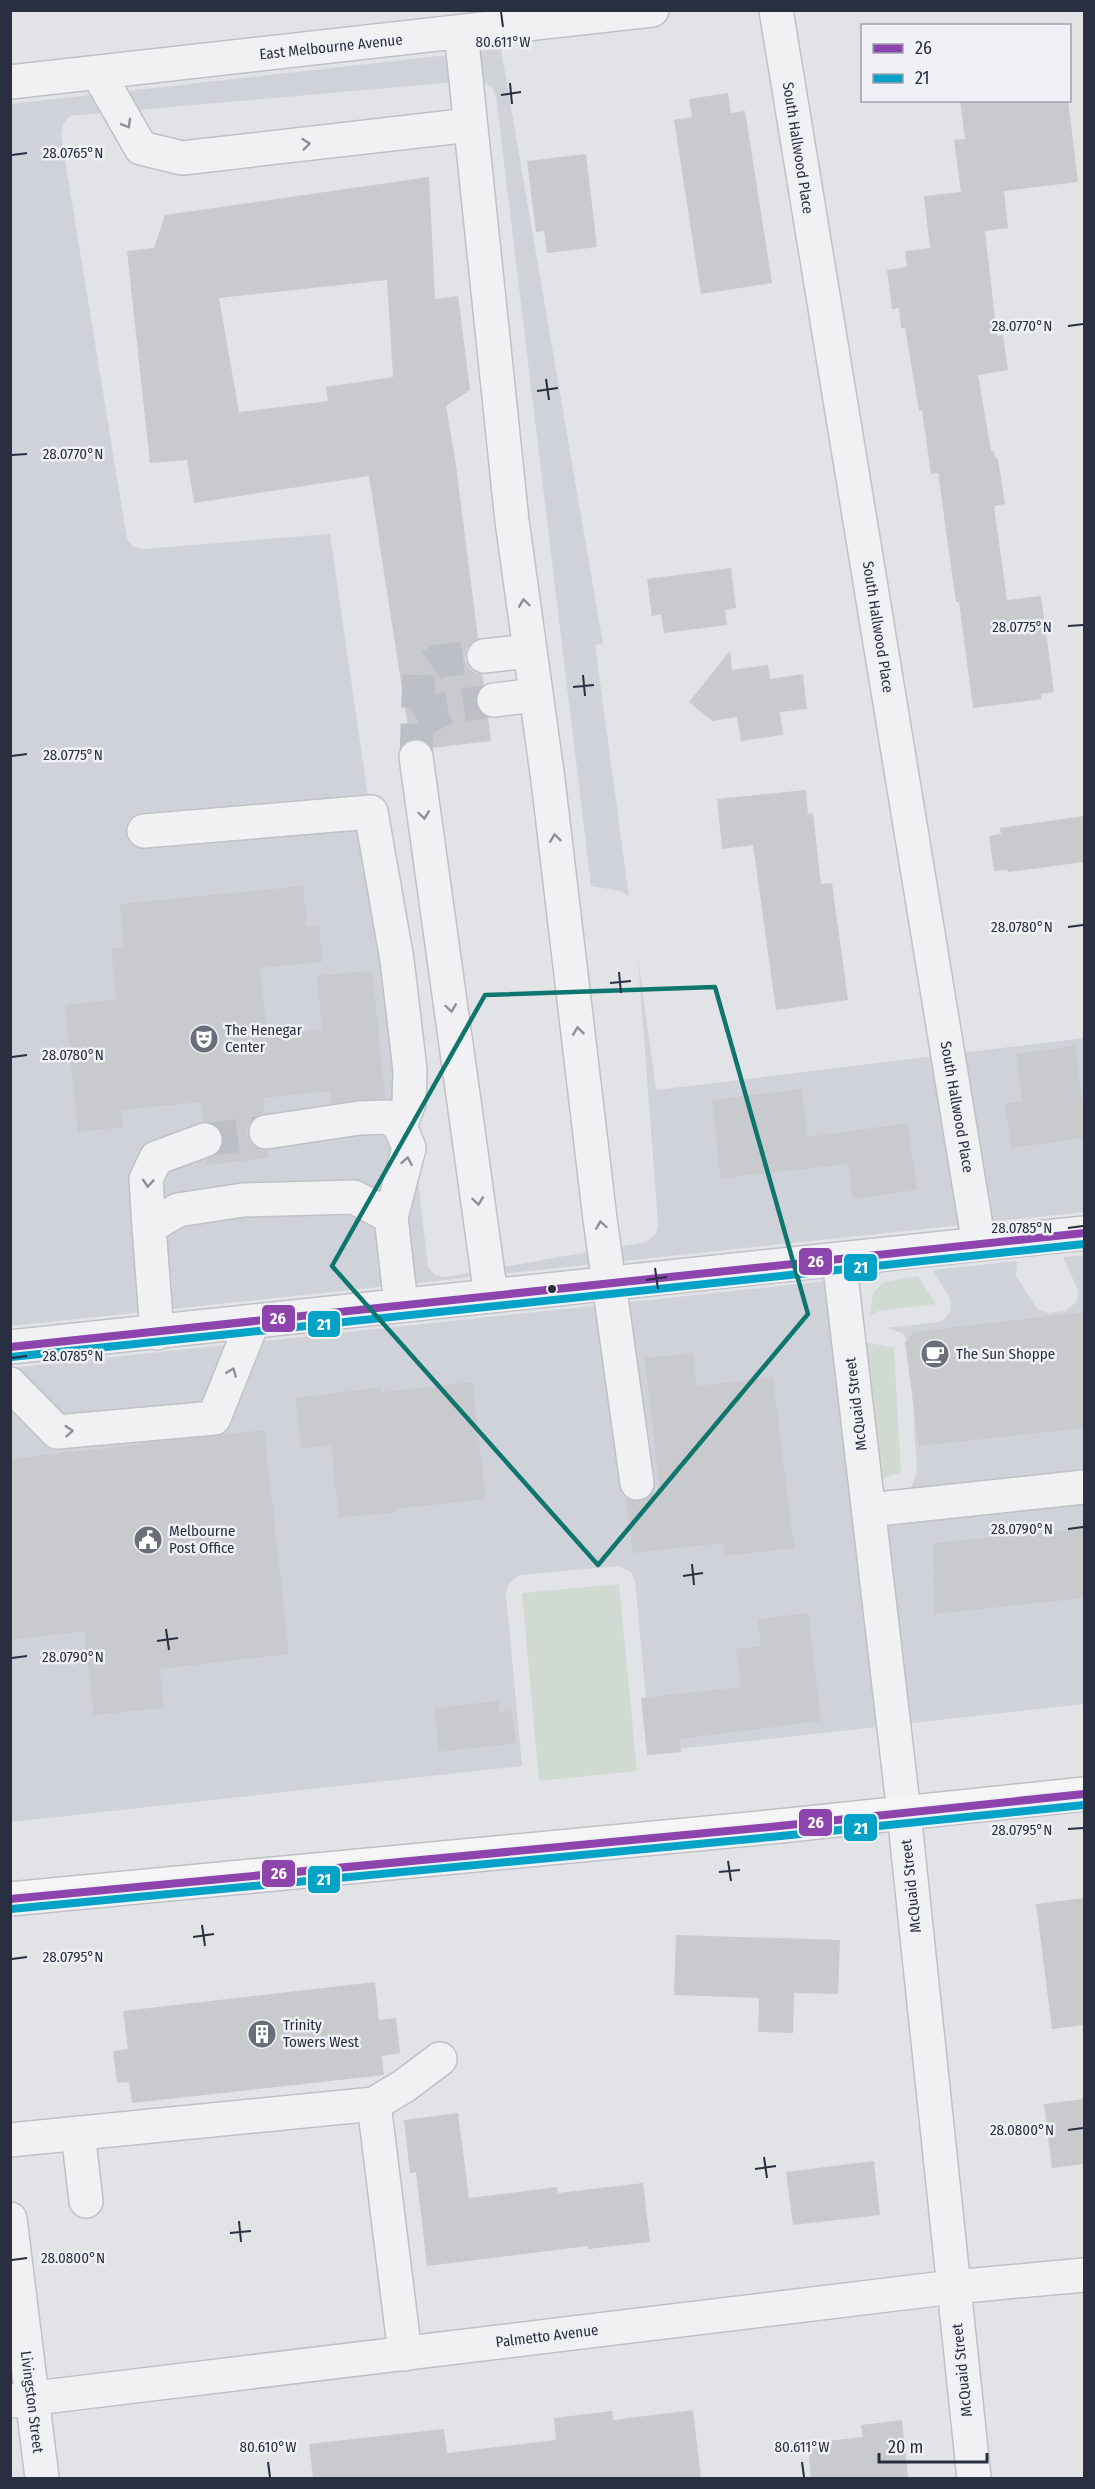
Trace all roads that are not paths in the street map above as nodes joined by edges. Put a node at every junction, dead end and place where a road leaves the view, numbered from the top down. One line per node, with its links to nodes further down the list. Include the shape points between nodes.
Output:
1 (652, 10): 3 (street, East Melbourne Avenue)
2 (776, 10): 20 (street, South Hallwood Place)
3 (516, 18): 4 (street, East Melbourne Avenue)
4 (461, 32): 5 (street, East Melbourne Avenue); 7 (street)
5 (98, 73): 6 (street, East Melbourne Avenue); 7 (street, one-way to 7, via 141,148 182,158)
6 (10, 82)
7 (470, 125): 8 (street, one-way to 7)
8 (530, 651): 9 (street); 10 (street)
9 (484, 656)
10 (536, 695): 11 (street); 22 (street, one-way to 10)
11 (494, 700)
12 (417, 757): 23 (street, one-way to 23)
13 (144, 831): 14 (street, via 371,812 397,960 410,1071 409,1103)
14 (400, 1126): 15 (street, via 388,1117 360,1118); 17 (street, one-way to 14, via 409,1148)
15 (266, 1132)
16 (205, 1140): 18 (street, one-way to 18, via 156,1158 146,1179)
17 (391, 1217): 18 (street, via 354,1197 243,1200 178,1210); 24 (street)
18 (149, 1227): 26 (street)
19 (1084, 1233): 20 (street)
20 (979, 1244): 21 (street)
21 (839, 1259): 22 (street); 31 (street, McQuaid Street)
22 (610, 1283): 23 (street); 29 (street)
23 (491, 1296): 24 (street)
24 (401, 1305): 25 (street)
25 (253, 1321): 26 (street); 28 (street, one-way to 25, via 57,1432 214,1418)
26 (157, 1333): 27 (street)
27 (10, 1347)
28 (10, 1384)
29 (637, 1483)
30 (1084, 1487): 31 (street)
31 (868, 1510): 33 (street, McQuaid Street)
32 (1084, 1794): 33 (main road)
33 (904, 1813): 34 (main road); 42 (street, McQuaid Street)
34 (10, 1899)
35 (440, 2059): 36 (street)
36 (374, 2104): 37 (street); 43 (street)
37 (78, 2133): 38 (street); 39 (street)
38 (10, 2140)
39 (86, 2201)
40 (10, 2219): 44 (street, Livingston Street)
41 (1084, 2275): 42 (street, Palmetto Avenue)
42 (953, 2287): 43 (street, Palmetto Avenue); 46 (street, McQuaid Street)
43 (405, 2354): 44 (street, Palmetto Avenue)
44 (21, 2400): 45 (street, Livingston Street)
45 (42, 2478)
46 (974, 2478)

